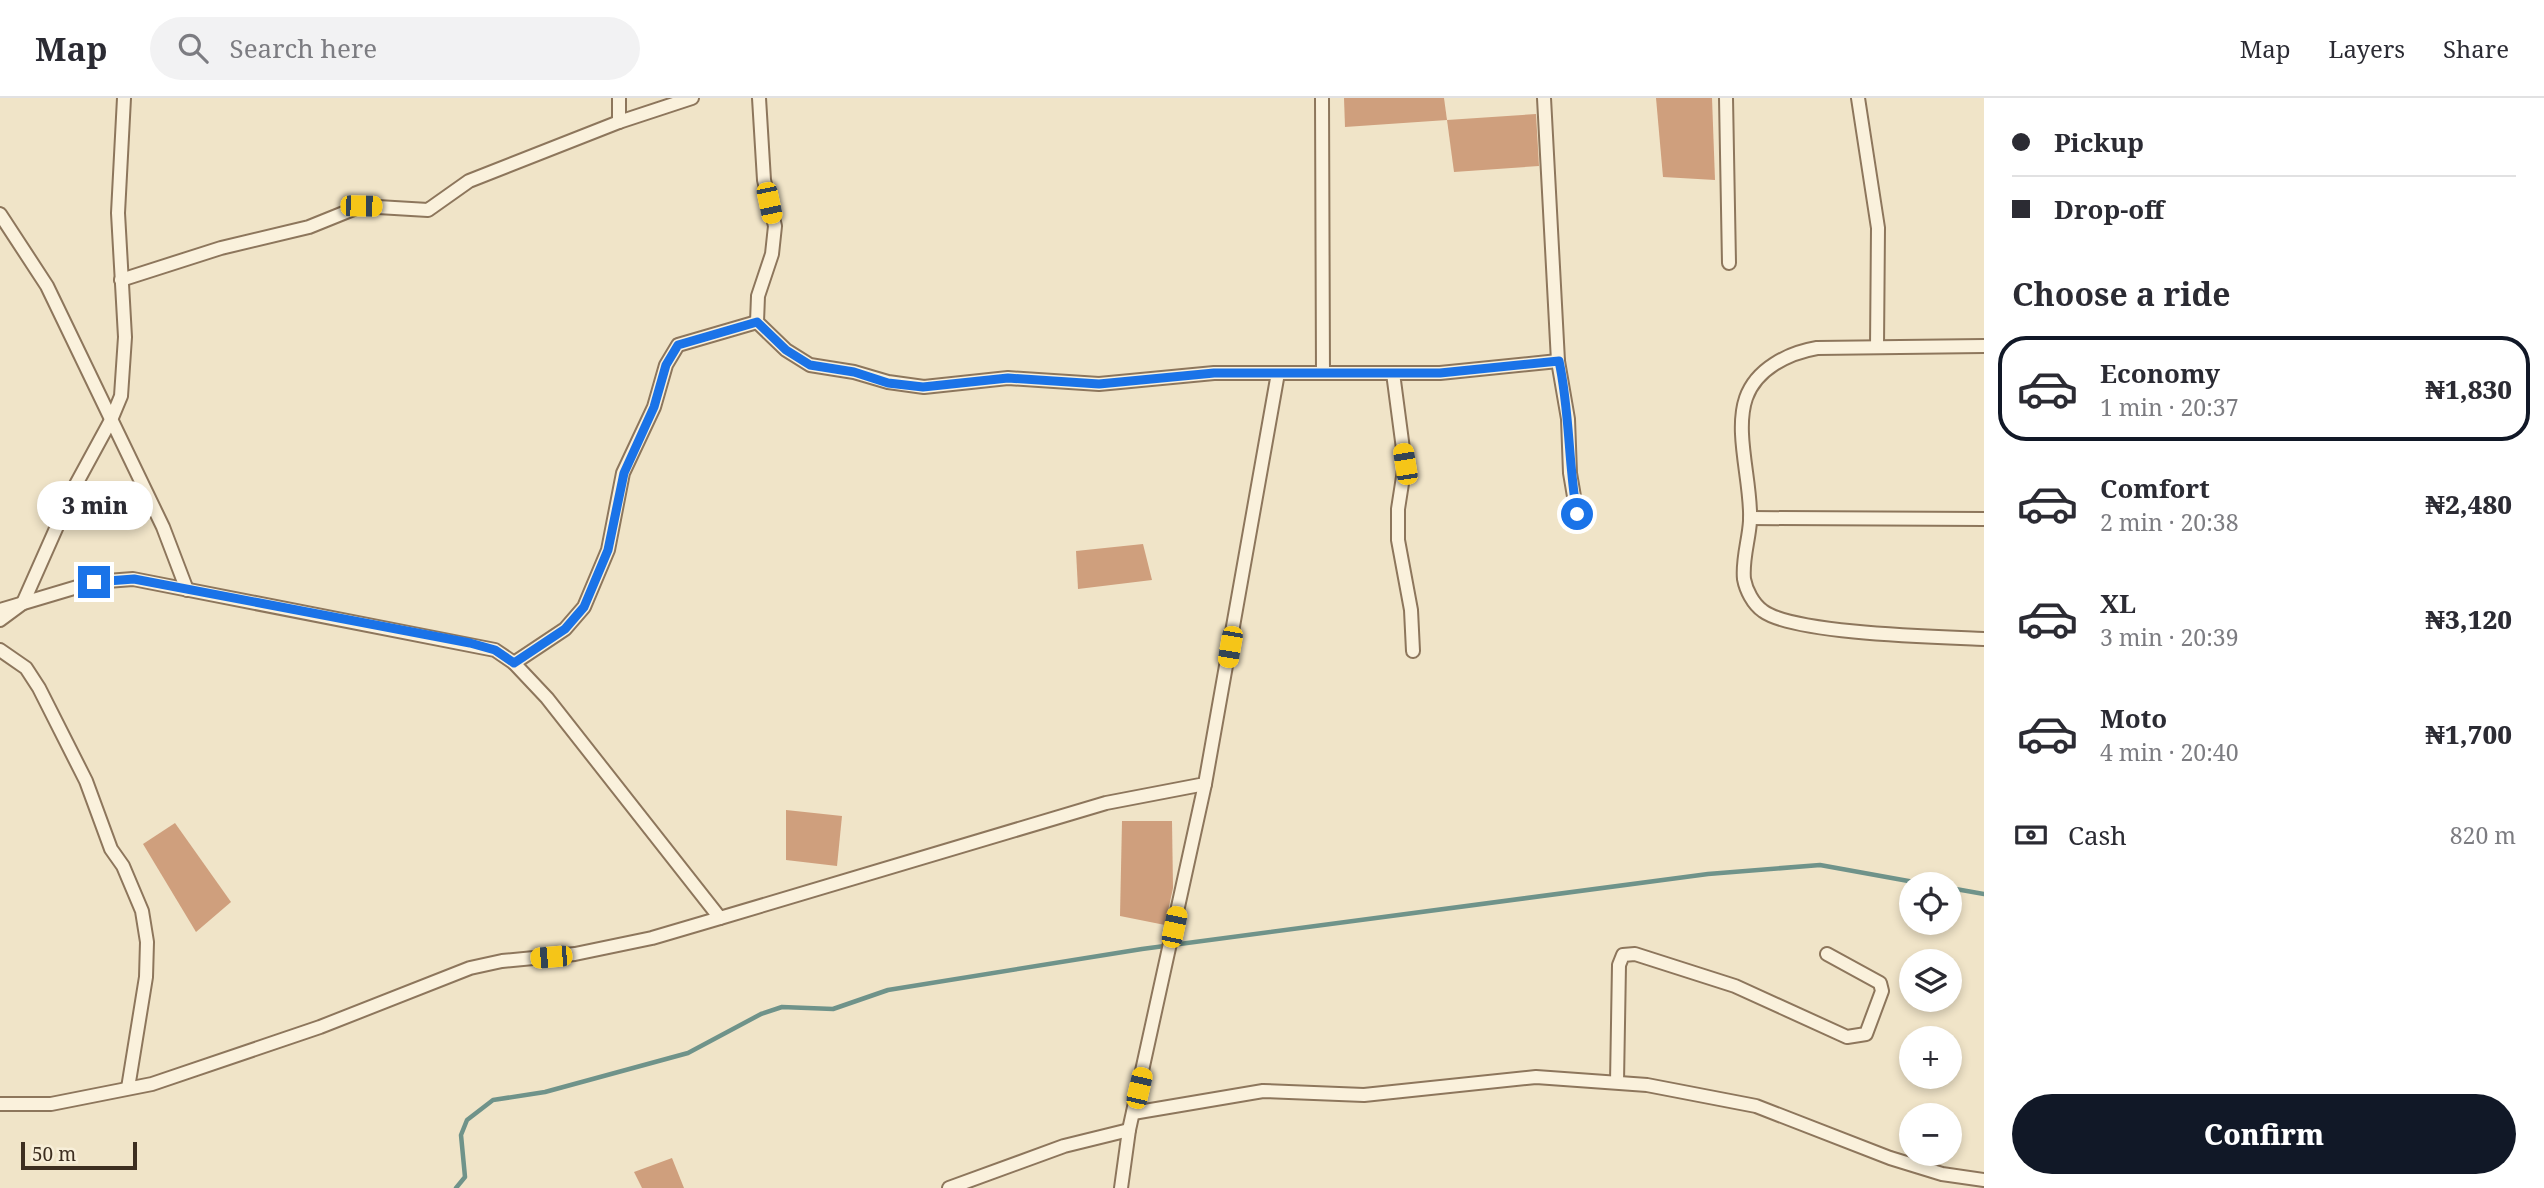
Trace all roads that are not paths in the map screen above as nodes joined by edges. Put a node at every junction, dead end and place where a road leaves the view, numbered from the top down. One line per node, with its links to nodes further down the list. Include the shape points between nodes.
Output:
1 (124, 98): 12 (street, via 118,189)
2 (619, 98): 9 (street)
3 (692, 98): 9 (street)
4 (759, 98): 13 (street, via 764,180 775,226 772,254 758,296)
5 (1322, 98): 18 (street)
6 (1544, 98): 16 (street)
7 (1726, 98): 11 (street)
8 (1858, 98): 15 (street, via 1878,228)
9 (619, 122): 12 (street, via 469,181 428,210 361,206 309,227 221,248)
10 (0, 214): 20 (street, via 47,286)
11 (1729, 263)
12 (121, 280): 20 (street, via 121,396)
13 (757, 322): 17 (street, via 810,365 923,387 1008,378 1099,384 1214,373); 31 (street, via 678,345 670,354 654,407 624,473 608,550 584,607 565,629)
14 (1984, 346): 15 (street)
15 (1877, 347): 22 (street, via 1799,351 1776,362 1757,380 1746,397 1743,415)
16 (1559, 361): 19 (street); 21 (street)
17 (1278, 373): 18 (street); 32 (street)
18 (1323, 373): 19 (street)
19 (1393, 373): 30 (street, via 1405,464 1398,540 1411,610)
20 (111, 420): 24 (street, via 163,527); 25 (street, via 74,488)
21 (1577, 514)
22 (1750, 518): 23 (street); 28 (street, via 1744,581 1751,597 1770,615 1873,633)
23 (1984, 519)
24 (187, 590): 25 (street, via 134,579 94,582); 31 (street, via 470,643 495,650)
25 (23, 603): 26 (street); 27 (street)
26 (0, 610)
27 (0, 620)
28 (1984, 639)
29 (0, 650): 36 (street, via 26,668 38,688 86,781 111,849 142,911 146,976)
30 (1413, 651)
31 (514, 663): 33 (street, via 547,698)
32 (1205, 784): 33 (street, via 1106,803); 38 (street)
33 (720, 918): 36 (street, via 575,954 470,968 220,1063)
34 (1827, 954): 35 (street, via 1880,983 1882,991 1866,1034 1847,1037 1735,986 1635,954 1623,955 1619,965)
35 (1617, 1082): 38 (street, via 1536,1077 1364,1095 1264,1091); 40 (street, via 1756,1107 1890,1158 1942,1174)
36 (128, 1088): 37 (street, via 51,1104)
37 (0, 1104)
38 (1133, 1113): 39 (street)
39 (1129, 1130): 41 (street, via 1063,1146); 42 (street)
40 (1984, 1180)
41 (949, 1188)
42 (1121, 1188)

